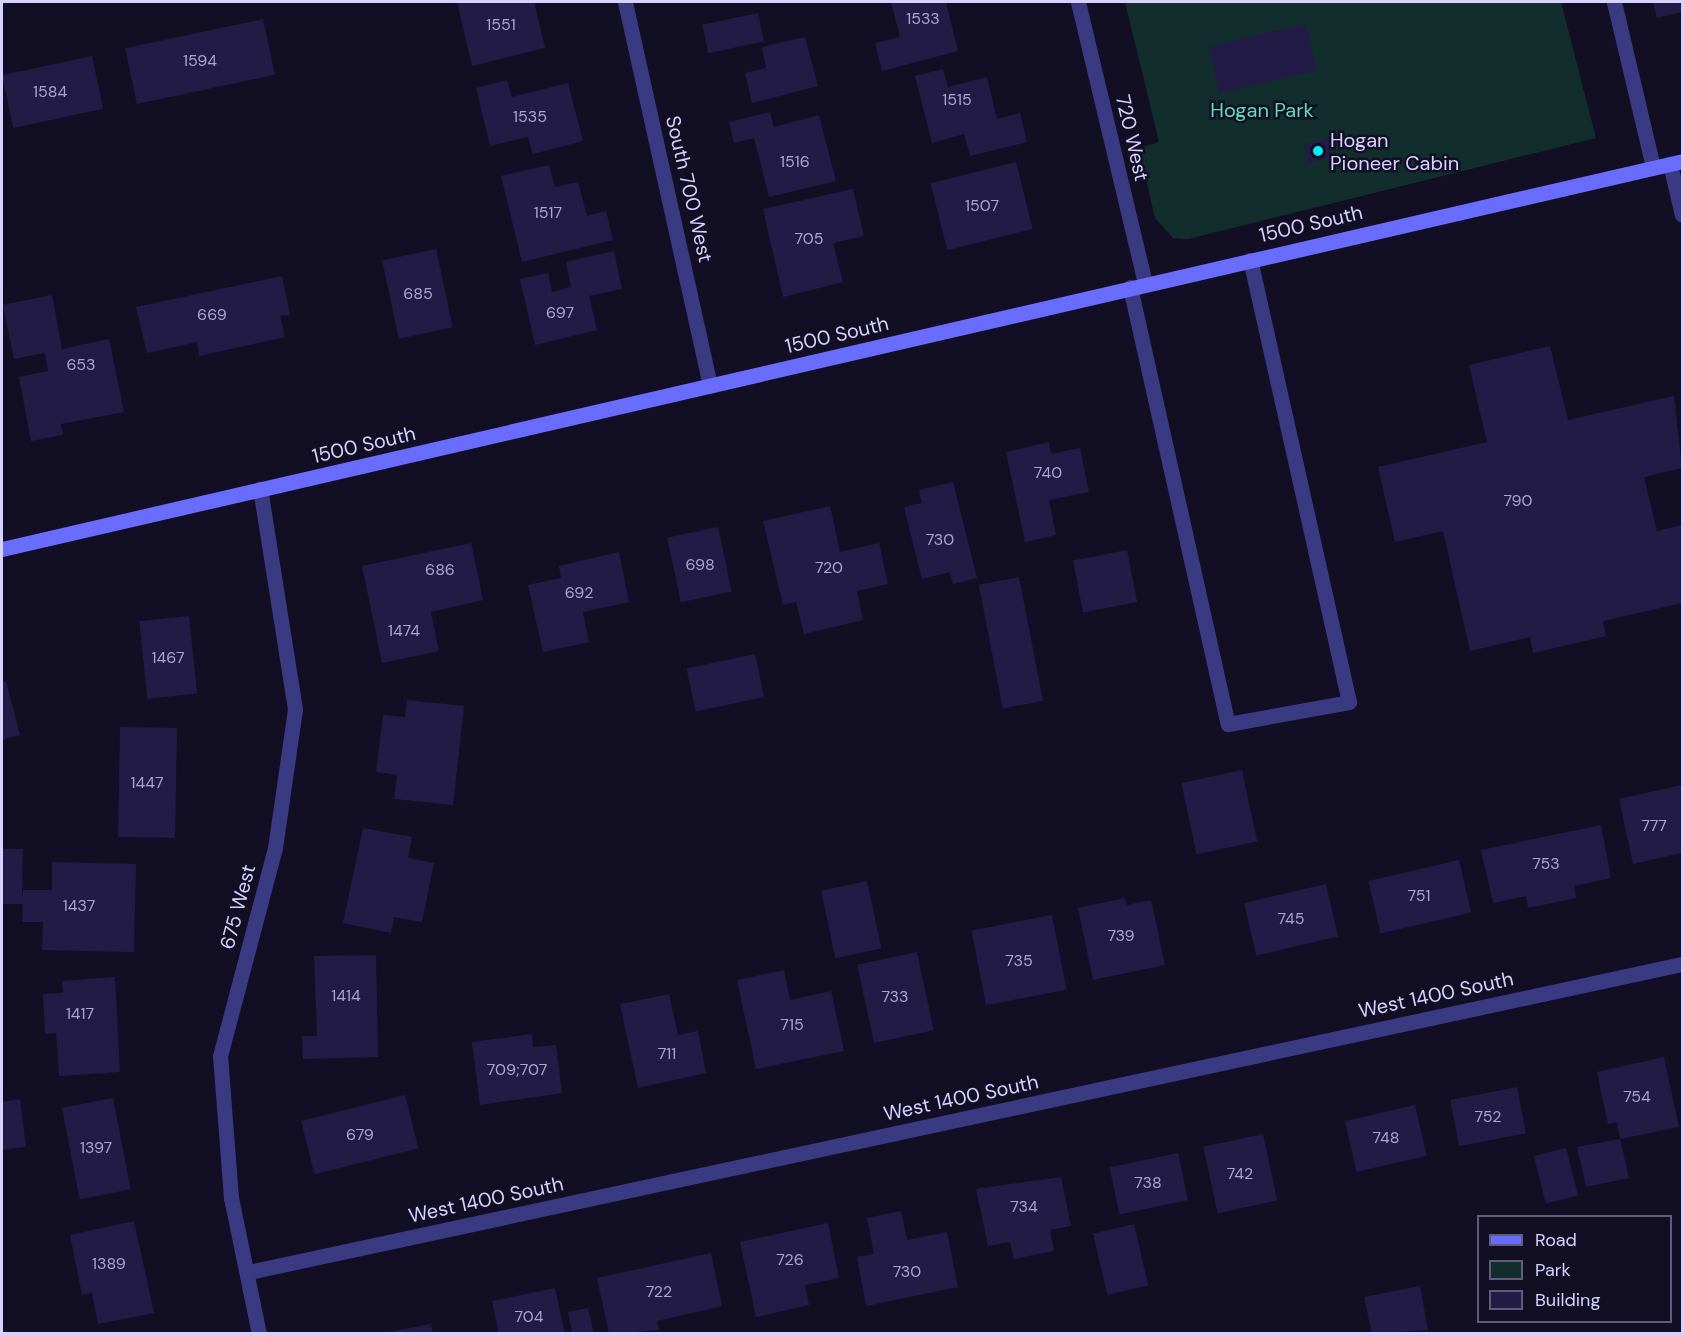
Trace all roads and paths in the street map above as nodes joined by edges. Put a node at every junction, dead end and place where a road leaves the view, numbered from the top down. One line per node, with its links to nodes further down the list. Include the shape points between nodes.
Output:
1 (625, 2): 9 (street, South 700 West)
2 (1078, 2): 8 (street, 720 West)
3 (1614, 2): 5 (street)
4 (1676, 163): 5 (street, 1500 South); 6 (street)
5 (1653, 167): 7 (street, 1500 South)
6 (1683, 215)
7 (1250, 260): 8 (street, 1500 South); 8 (street, 720 West, via 1349,702 1228,724)
8 (1138, 286): 9 (street, 1500 South)
9 (710, 386): 10 (street, 1500 South)
10 (260, 489): 11 (street, 1500 South); 13 (street, 675 West, via 295,709 275,848 220,1056 231,1198)
11 (2, 549)
12 (1683, 964): 13 (street, West 1400 South)
13 (249, 1272): 14 (street, 675 West)
14 (259, 1334)

